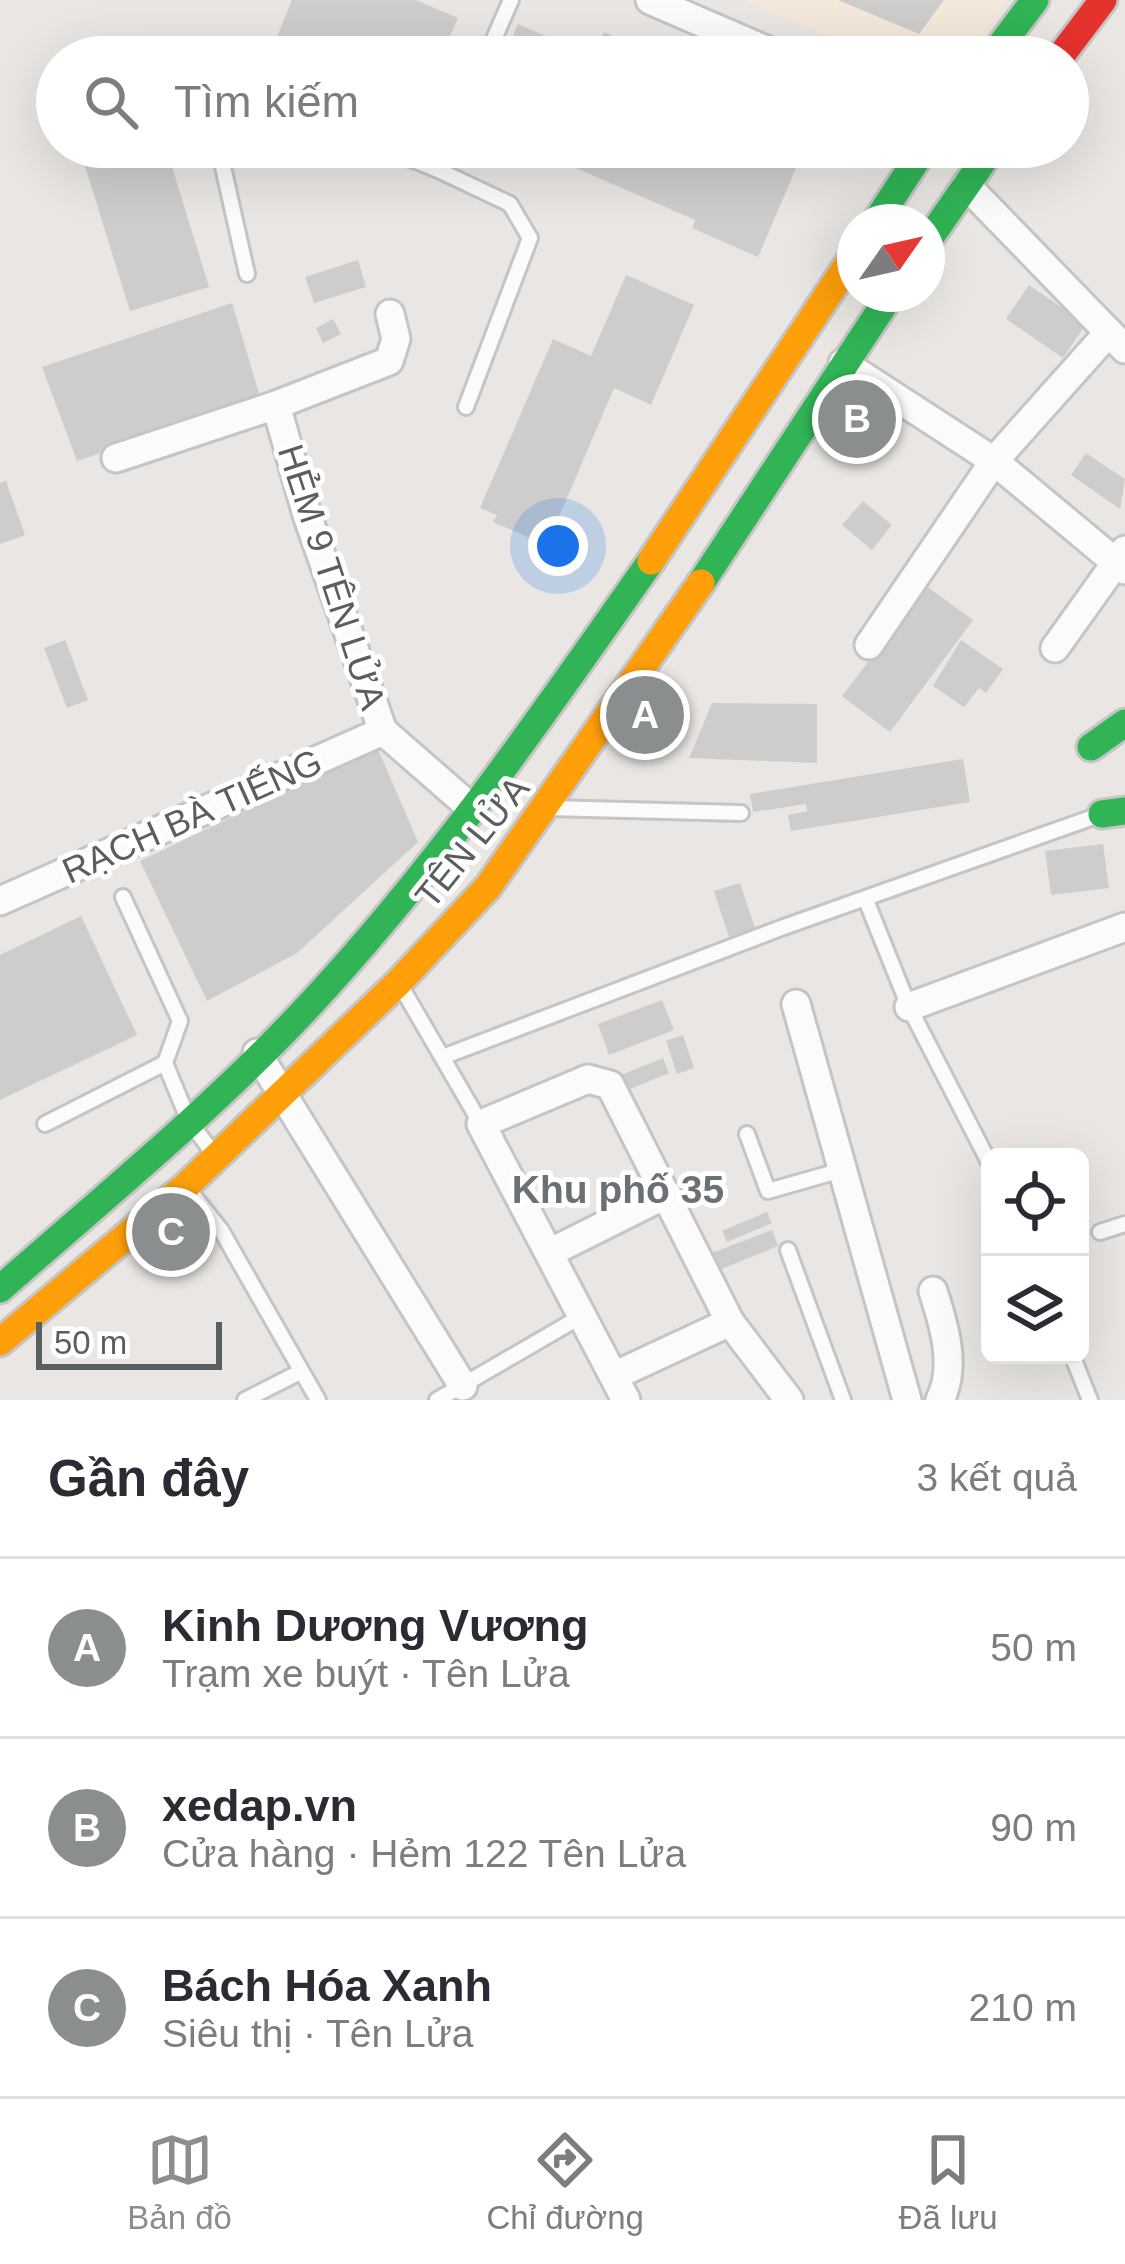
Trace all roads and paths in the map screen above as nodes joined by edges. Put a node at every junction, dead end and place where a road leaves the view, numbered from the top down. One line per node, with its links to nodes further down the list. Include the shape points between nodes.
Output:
1 (511, 0): 5 (lane)
2 (650, 0): 6 (street)
3 (1035, 0): 7 (main road)
4 (1103, 0): 8 (main road)
5 (495, 36)
6 (733, 36)
7 (1008, 36)
8 (1076, 36)
9 (223, 168): 17 (lane)
10 (431, 168): 13 (lane)
11 (911, 168): 15 (main road)
12 (978, 168): 14 (main road)
13 (436, 170): 24 (lane, via 510,204 530,238)
14 (966, 185): 16 (main road); 21 (street)
15 (888, 204)
16 (945, 216)
17 (247, 274)
18 (837, 282): 33 (main road, TÊN LỬA, via 688,511)
19 (878, 312): 22 (main road, TÊN LỬA)
20 (390, 314): 23 (street, via 396,339 389,361)
21 (1117, 341): 26 (street)
22 (843, 363): 26 (street); 34 (main road, TÊN LỬA)
23 (276, 405): 25 (street, HẺM 9 TÊN LỬA); 31 (street, HẺM 9 TÊN LỬA)
24 (466, 407)
25 (116, 458)
26 (994, 461): 27 (street); 28 (street)
27 (1122, 560): 29 (street)
28 (869, 645)
29 (1055, 648)
30 (1125, 723): 32 (main road)
31 (383, 730): 33 (street, HẺM 9 TÊN LỬA); 39 (street, RẠCH BÀ TIẾNG)
32 (1091, 747)
33 (470, 806): 44 (main road, TÊN LỬA, via 343,967)
34 (548, 808): 36 (lane); 41 (main road, TÊN LỬA)
35 (1114, 812): 38 (lane)
36 (740, 813)
37 (123, 897): 46 (lane, via 180,1022)
38 (866, 900): 43 (lane); 45 (lane)
39 (0, 901)
40 (1125, 927): 43 (street)
41 (398, 983): 45 (lane); 47 (main road, TÊN LỬA)
42 (796, 1004): 54 (street)
43 (909, 1007): 52 (lane)
44 (257, 1054): 47 (street); 48 (main road, TÊN LỬA)
45 (445, 1056): 50 (lane)
46 (166, 1063): 48 (lane); 49 (lane)
47 (284, 1092): 53 (main road, TÊN LỬA); 68 (street)
48 (189, 1121): 53 (lane); 61 (main road, TÊN LỬA)
49 (45, 1124)
50 (481, 1124): 56 (street, via 588,1079 610,1085); 60 (street)
51 (747, 1134): 54 (lane, via 768,1191)
52 (982, 1148)
53 (216, 1157): 55 (main road, TÊN LỬA)
54 (842, 1170): 75 (street)
55 (186, 1186): 65 (main road, TÊN LỬA); 67 (lane, via 221,1230)
56 (667, 1194): 60 (street); 64 (street)
57 (1125, 1225): 58 (lane)
58 (1100, 1232)
59 (788, 1250): 74 (lane)
60 (551, 1252): 63 (street)
61 (0, 1288)
62 (933, 1292): 76 (street, via 946,1333)
63 (580, 1317): 68 (lane); 69 (street)
64 (730, 1322): 69 (street); 73 (street)
65 (0, 1342)
66 (1076, 1364): 77 (lane)
67 (300, 1372): 70 (lane); 71 (lane)
68 (463, 1386): 72 (lane)
69 (621, 1388)
70 (245, 1400)
71 (318, 1400)
72 (437, 1400)
73 (789, 1400)
74 (843, 1400)
75 (907, 1400)
76 (942, 1400)
77 (1090, 1400)

